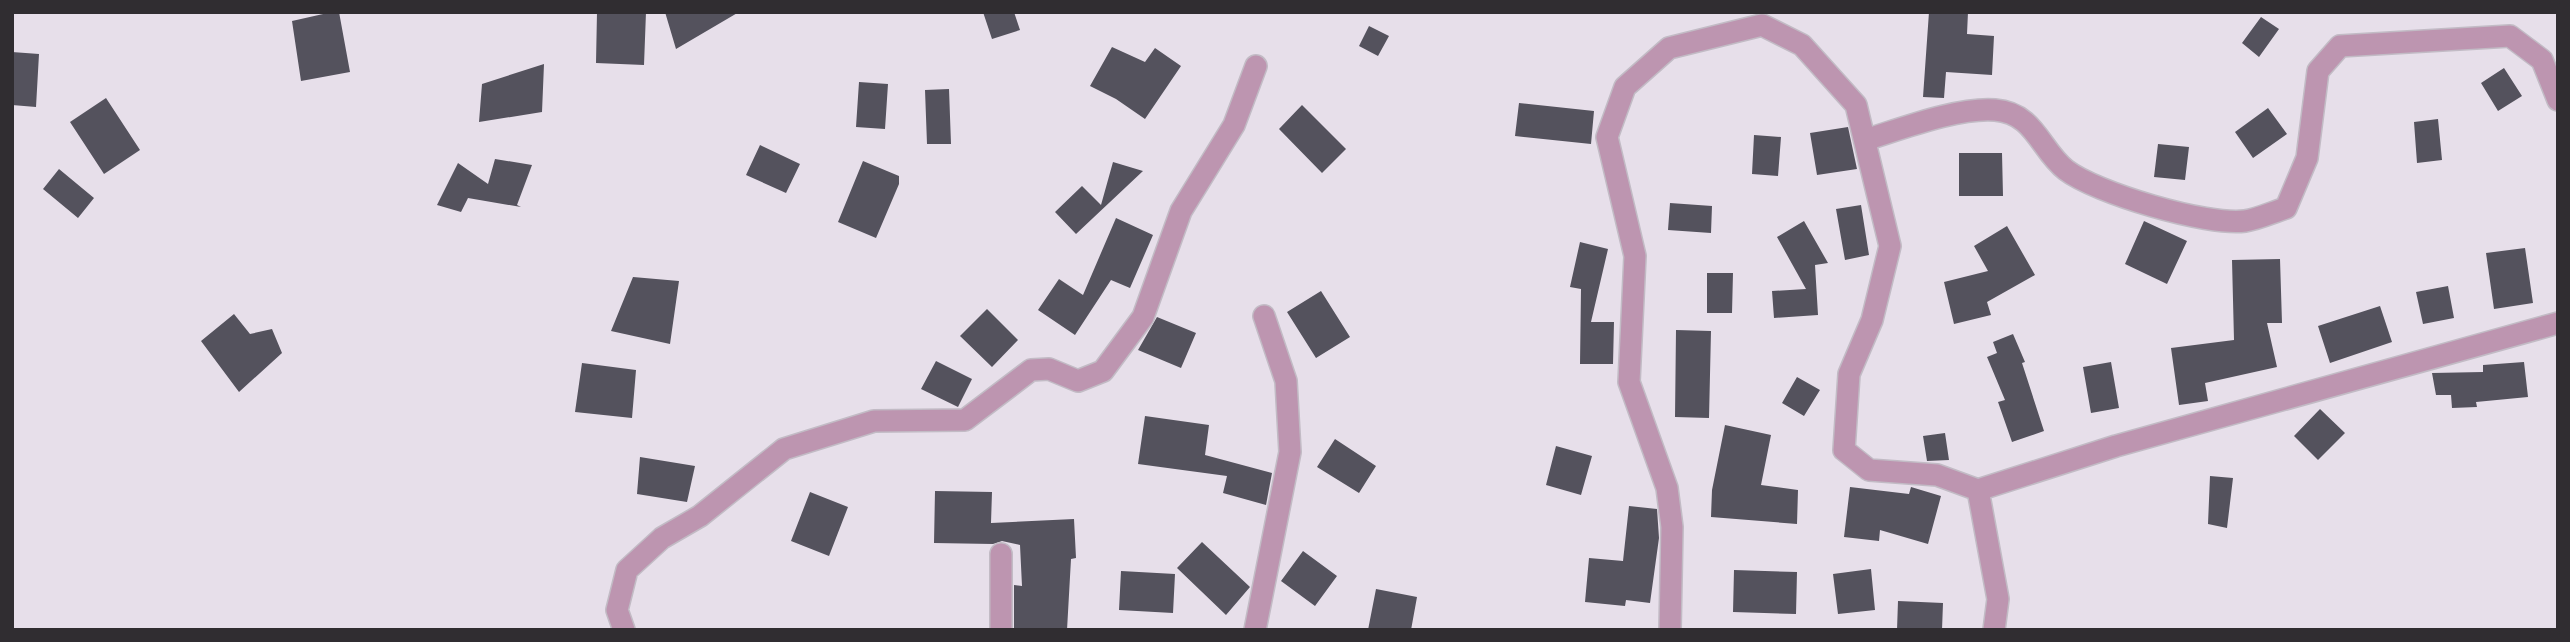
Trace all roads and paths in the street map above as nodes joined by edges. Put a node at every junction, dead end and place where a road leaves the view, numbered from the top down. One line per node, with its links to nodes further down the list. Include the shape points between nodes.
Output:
1 (1256, 66): 8 (street, via 1234,125 1181,211 1143,317 1103,371 1078,382 1049,369 1031,370 965,420 874,421 784,449 700,516 662,538 627,570 617,610)
2 (2558, 100): 3 (street, via 2542,60 2510,36 2340,46 2318,71 2307,158 2286,208 2244,221 2173,212 2090,184 2064,169 2028,122 1996,110 1942,117)
3 (1865, 140): 6 (street, via 1889,246 1872,320 1849,374 1844,450 1869,470 1937,475); 11 (street, via 1856,105 1802,45 1762,24 1670,48 1625,87 1607,137 1635,256 1629,382 1667,488 1672,527)
4 (1264, 316): 10 (street, via 1286,381 1290,452)
5 (2558, 323): 6 (street, via 2116,446)
6 (1978, 490): 12 (street, via 1998,599)
7 (1001, 554): 9 (street)
8 (624, 630)
9 (1001, 630)
10 (1255, 630)
11 (1671, 630)
12 (1994, 630)

